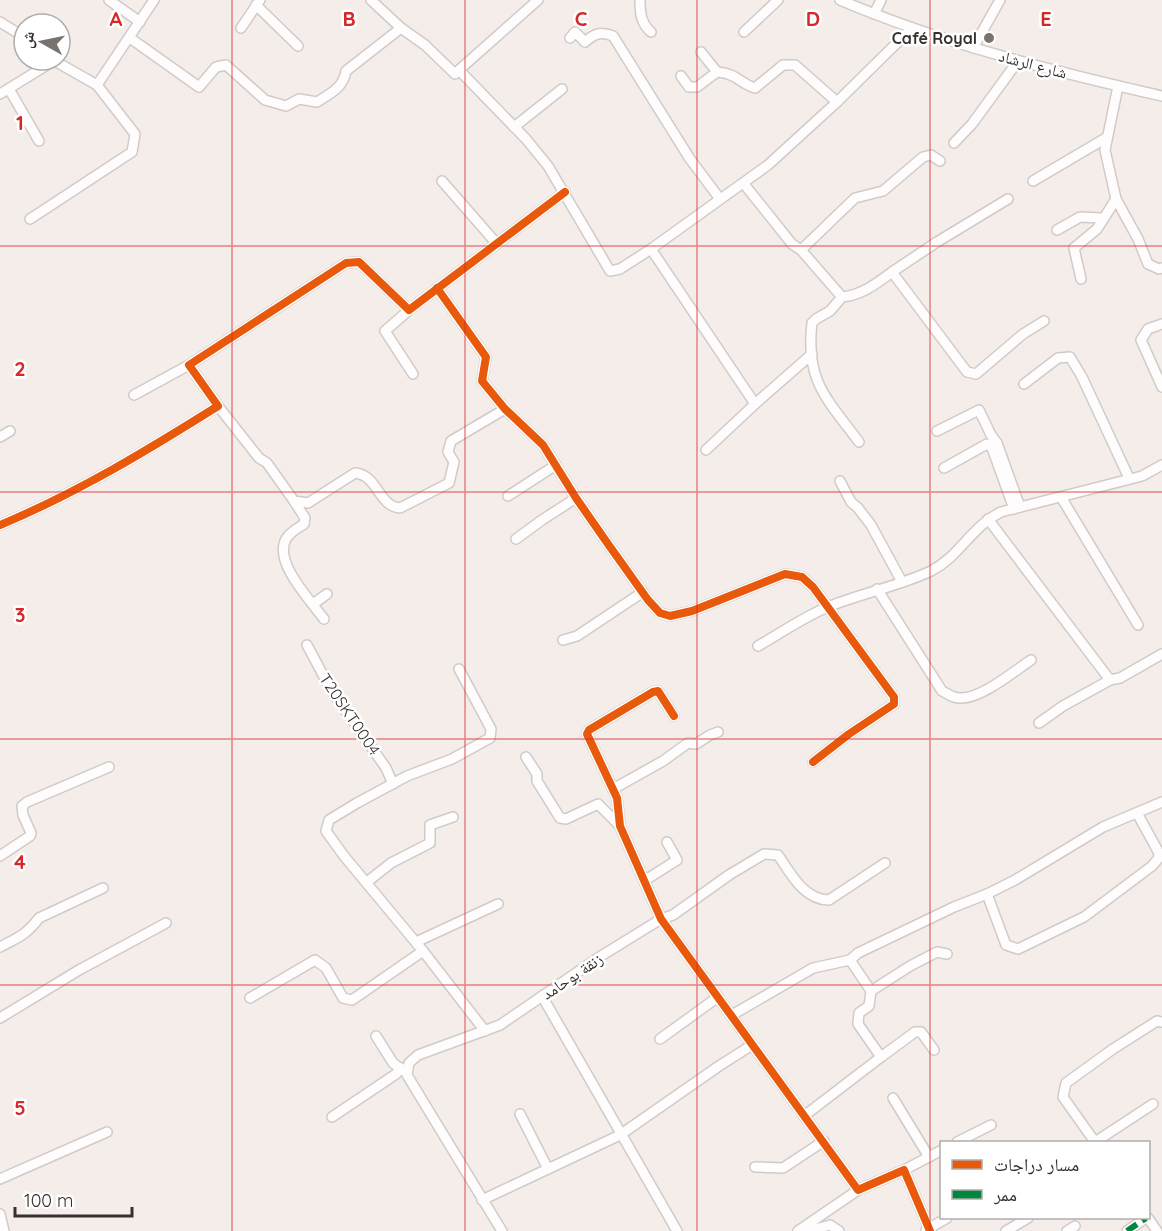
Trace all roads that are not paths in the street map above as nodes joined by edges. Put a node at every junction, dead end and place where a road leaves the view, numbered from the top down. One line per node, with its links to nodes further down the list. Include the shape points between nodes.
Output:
1 (109, 0): 12 (street)
2 (154, 0): 12 (street)
3 (371, 0): 14 (street)
4 (538, 0): 24 (street)
5 (640, 0): 16 (street, via 644,25)
6 (778, 0): 17 (street)
7 (840, 0): 11 (street, شارع الرشاد)
8 (881, 0): 11 (street)
9 (1000, 0): 21 (street)
10 (258, 2): 13 (street); 20 (street)
11 (874, 14): 15 (street, شارع الرشاد)
12 (140, 22): 18 (street)
13 (241, 28)
14 (401, 28): 18 (street, via 346,71 339,89 317,102 299,99 286,106 265,100 226,65 216,66 199,87); 24 (street, via 455,74)
15 (912, 28): 21 (street, شارع الرشاد); 34 (street)
16 (651, 32)
17 (744, 32)
18 (130, 38): 29 (street)
19 (570, 38): 44 (street, via 575,32 585,42 594,34 613,36 690,159)
20 (298, 46)
21 (973, 48): 23 (street, شارع الرشاد)
22 (701, 52): 27 (street)
23 (1018, 61): 30 (street, شارع الرشاد); 38 (street)
24 (459, 70): 35 (street)
25 (72, 71): 29 (street)
26 (35, 72): 32 (street)
27 (717, 72): 28 (street, via 697,87 689,87); 34 (street, via 732,73 755,88 783,65 795,65)
28 (681, 76)
29 (98, 85): 48 (street, via 135,134 132,152)
30 (1118, 86): 33 (street, شارع الرشاد); 36 (street)
31 (562, 89): 35 (street)
32 (4, 91): 37 (street)
33 (1162, 96)
34 (837, 102): 42 (street)
35 (514, 127): 43 (street)
36 (1106, 138): 40 (street); 46 (street, via 1106,160)
37 (39, 141)
38 (954, 143)
39 (940, 161): 52 (street, via 931,155 923,157 883,191 855,198)
40 (1033, 181)
41 (442, 182): 50 (street)
42 (744, 184): 44 (street); 52 (street)
43 (565, 192): 50 (street); 51 (street, via 610,271)
44 (720, 199): 51 (street)
45 (1008, 199): 54 (street)
46 (1116, 199): 47 (street); 53 (street, via 1149,264)
47 (1102, 218): 49 (street, via 1080,217); 55 (street, via 1096,229 1074,248)
48 (30, 219)
49 (1057, 230)
50 (497, 244): 56 (street)
51 (651, 249): 67 (street)
52 (801, 250): 57 (street)
53 (1162, 268)
54 (892, 272): 57 (street, via 857,295); 59 (street, via 967,372 976,374)
55 (1081, 279)
56 (437, 288): 58 (street); 69 (street, via 486,357 482,381)
57 (842, 297): 61 (street, via 812,323)
58 (409, 310): 62 (street, via 358,262 346,262); 63 (street, via 385,331)
59 (1044, 321)
60 (1162, 324): 65 (street, via 1148,329 1140,340)
61 (812, 354): 67 (street); 73 (street, via 812,368 821,389)
62 (189, 365): 66 (street); 68 (street)
63 (413, 374)
64 (1024, 384): 78 (street, via 1058,358 1070,357)
65 (1162, 387)
66 (134, 395)
67 (754, 404): 74 (street)
68 (218, 406): 83 (street); 86 (street, via 110,472)
69 (505, 409): 75 (street, via 543,445); 83 (street, via 451,441 448,452 454,462 449,483 400,508 386,502 368,477 355,473 308,503)
70 (10, 431): 72 (street)
71 (937, 431): 84 (street, via 979,410 998,443)
72 (0, 437)
73 (859, 442)
74 (706, 450)
75 (556, 465): 80 (street); 82 (street)
76 (1162, 465): 78 (street)
77 (944, 468): 84 (street, via 987,444)
78 (1130, 478): 81 (street)
79 (840, 481): 88 (street, via 850,502 872,525)
80 (508, 496)
81 (1061, 497): 84 (street); 95 (street)
82 (576, 498): 87 (street); 90 (street)
83 (294, 501): 92 (street, via 305,518 304,524 285,539 284,557 298,587)
84 (1017, 508): 85 (street)
85 (988, 519): 88 (street, via 933,570); 102 (street)
86 (0, 525)
87 (516, 539)
88 (902, 582): 89 (street)
89 (877, 590): 93 (street); 100 (street, via 942,691 951,696 973,696)
90 (643, 592): 93 (street, via 660,613 670,616 785,574 802,577); 96 (street, via 577,636)
91 (327, 594): 92 (street)
92 (313, 604): 94 (street)
93 (828, 607): 98 (street); 107 (street, via 895,701)
94 (324, 619)
95 (1138, 625)
96 (563, 640)
97 (306, 645): 109 (street, T20SKT0004)
98 (758, 646)
99 (1162, 654): 102 (street)
100 (1031, 660)
101 (459, 669): 109 (street, via 491,729 490,738)
102 (1110, 681): 104 (street)
103 (674, 716): 110 (street, via 658,691 589,730 587,734)
104 (1039, 723)
105 (718, 732): 110 (street, via 696,744 688,743)
106 (526, 757): 114 (street, via 560,818 566,819 598,804)
107 (813, 762)
108 (109, 767): 116 (street, via 22,806 30,836)
109 (393, 784): 119 (street, via 348,808 326,825 338,848)
110 (613, 789): 114 (street)
111 (1162, 802): 112 (street)
112 (1137, 813): 121 (street, via 1103,827); 121 (street, via 1159,853 1158,859 1084,917 1018,949 1006,945)
113 (453, 817): 119 (street, via 430,825 430,843 391,863)
114 (620, 826): 118 (street)
115 (668, 842): 118 (street, via 677,860)
116 (0, 856)
117 (885, 862): 123 (street, زنقة بوحامد, via 829,900 821,900 799,886 778,855 764,854 673,915)
118 (644, 881): 123 (street)
119 (367, 882): 125 (street)
120 (103, 888): 126 (street, via 39,918 24,935)
121 (987, 894): 129 (street)
122 (498, 904): 125 (street)
123 (661, 919): 131 (street, زنقة بوحامد); 132 (street)
124 (166, 923): 135 (street)
125 (416, 942): 127 (street)
126 (0, 947)
127 (423, 951): 133 (street, via 351,1000 343,998 326,968 315,960); 137 (street)
128 (947, 954): 130 (street, via 937,952)
129 (850, 960): 130 (street); 134 (street, via 813,968)
130 (871, 991): 142 (street, via 869,1006 859,1013 858,1024)
131 (542, 996): 137 (street, زنقة بوحامد); 151 (street)
132 (718, 997): 134 (street); 139 (street)
133 (250, 998)
134 (732, 1015): 140 (street)
135 (0, 1018)
136 (1162, 1022): 154 (street, via 1157,1021 1066,1083 1063,1097)
137 (485, 1031): 143 (street, زنقة بوحامد, via 418,1055)
138 (376, 1036): 143 (street)
139 (660, 1039)
140 (752, 1046): 147 (street); 151 (street)
141 (934, 1050): 142 (street, via 921,1032 915,1032)
142 (881, 1057): 147 (street)
143 (403, 1067): 148 (street, زنقة بوحامد); 163 (street)
144 (893, 1098): 157 (street)
145 (1154, 1104): 155 (street)
146 (520, 1114): 159 (street)
147 (804, 1116): 152 (street)
148 (332, 1117)
149 (991, 1125): 153 (street)
150 (107, 1132): 161 (street)
151 (620, 1135): 159 (street); 172 (street)
152 (824, 1141): 158 (street, via 783,1168); 162 (street)
153 (961, 1141)
154 (1094, 1141)
155 (1097, 1141)
156 (940, 1151): 157 (street)
157 (929, 1157): 160 (street)
158 (755, 1167)
159 (548, 1169): 163 (street)
160 (904, 1170): 162 (street); 169 (street)
161 (0, 1179)
162 (858, 1190): 173 (street)
163 (482, 1200): 171 (street)
164 (0, 1214): 170 (street)
165 (945, 1219): 169 (street)
166 (1026, 1219): 176 (street)
167 (1145, 1219): 177 (street)
168 (1148, 1219): 178 (street)
169 (928, 1230)
170 (4, 1231)
171 (502, 1231)
172 (677, 1231)
173 (798, 1231)
174 (808, 1231): 175 (street, via 830,1225)
175 (839, 1231)
176 (1006, 1231)
177 (1127, 1231)
178 (1157, 1231)

